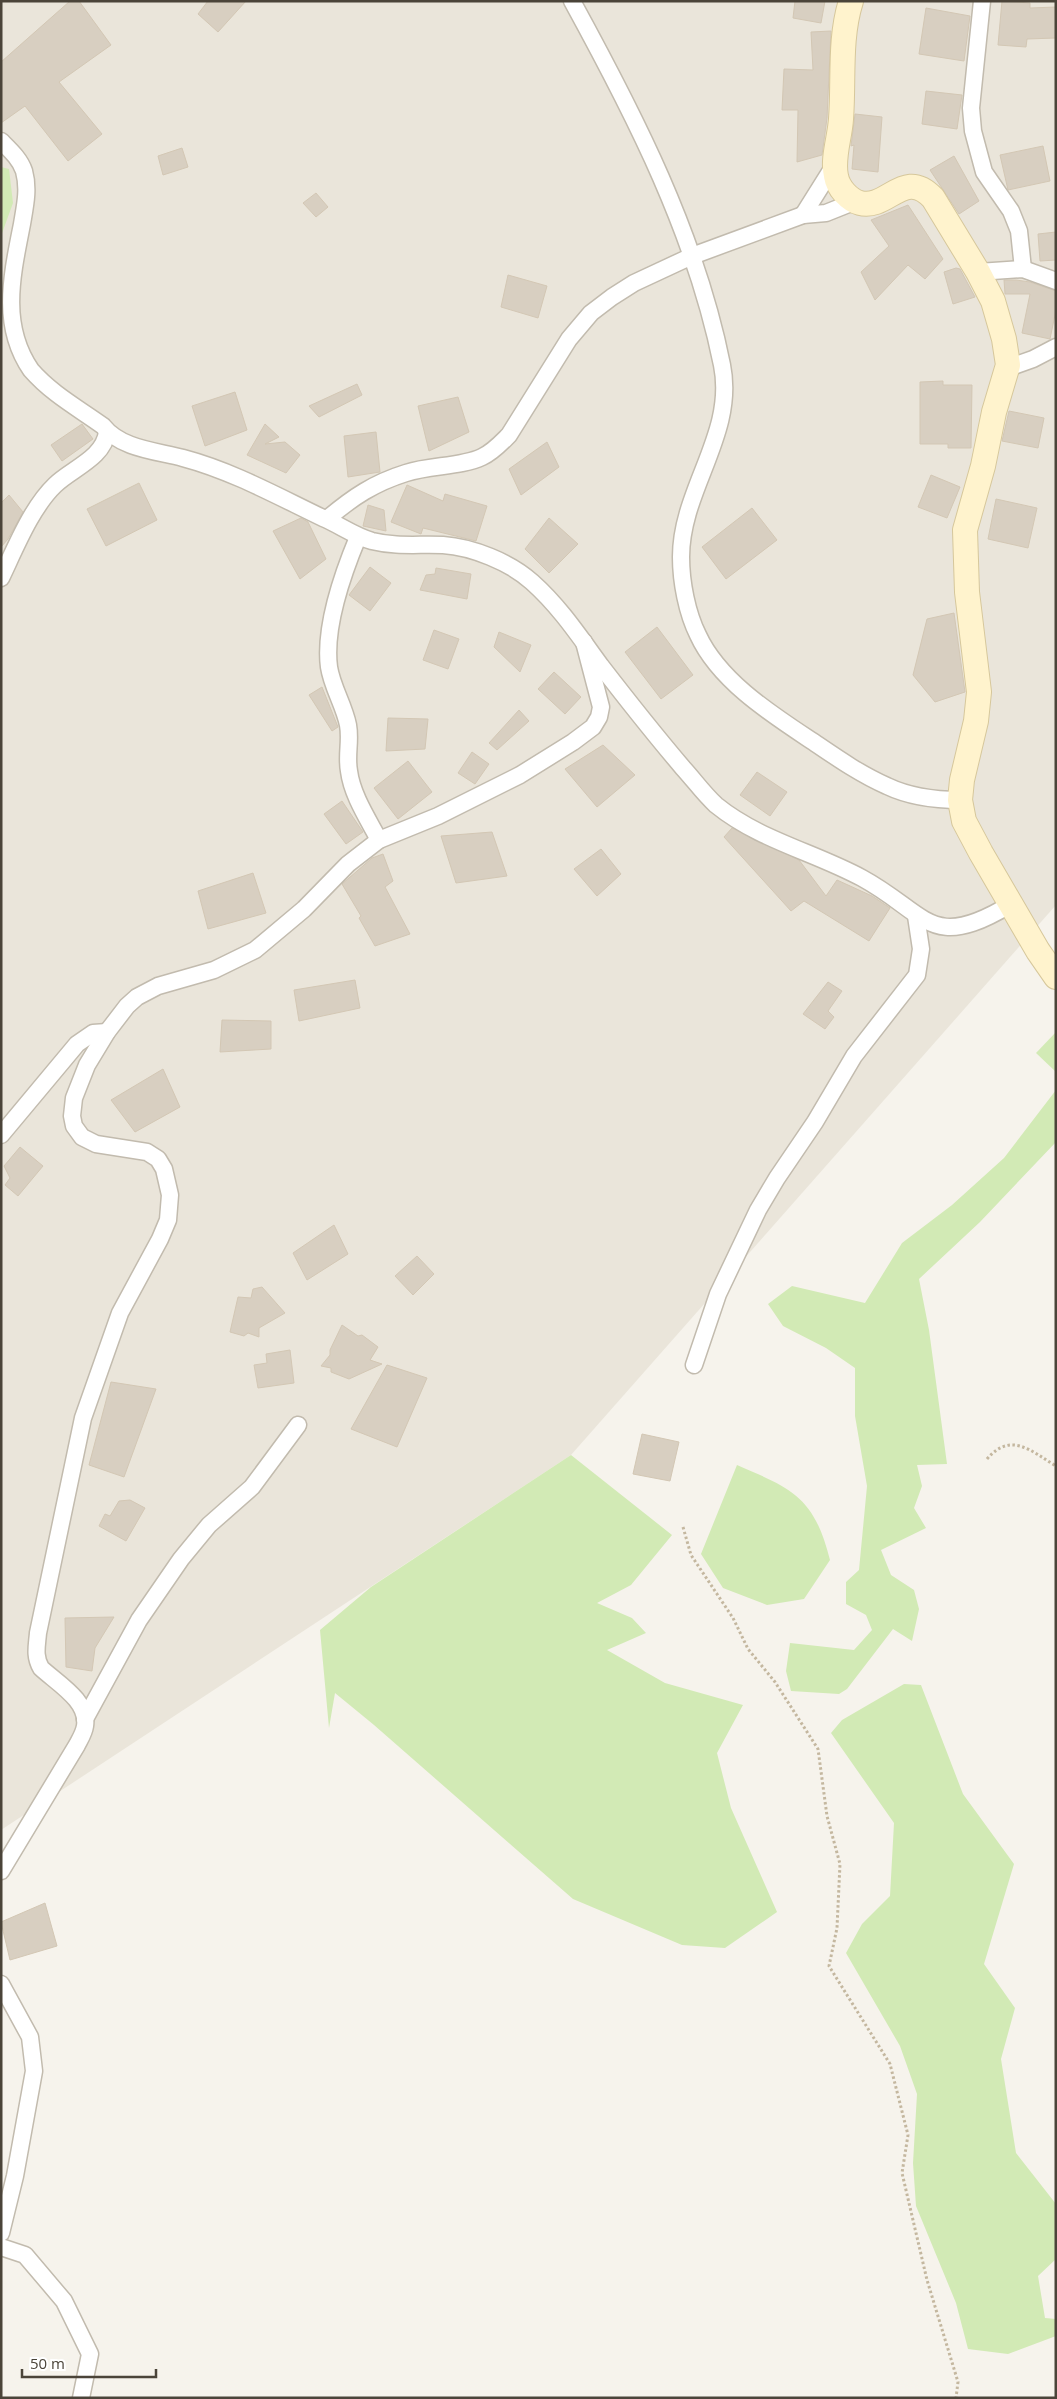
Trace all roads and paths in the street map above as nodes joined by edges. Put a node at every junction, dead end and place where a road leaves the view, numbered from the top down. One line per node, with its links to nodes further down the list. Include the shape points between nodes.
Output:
1 (572, 1): 8 (street, via 670,195)
2 (851, 1): 5 (street, via 843,48)
3 (982, 1): 9 (street, via 971,108 973,131 984,172 1011,212 1019,231)
4 (1, 141): 12 (street, via 24,170 27,187 8,297)
5 (836, 164): 6 (street, via 835,174 840,185); 7 (street)
6 (856, 201): 7 (street, via 826,213); 10 (street, via 863,204 877,202 905,187 926,191)
7 (803, 215): 8 (street)
8 (692, 256): 16 (street, via 634,283 591,313 569,339 509,435 496,448 481,458 423,468 370,487 352,497); 20 (street, via 723,366 725,386 720,428 684,525 682,566 686,598 698,636 735,683 758,704 851,767 888,787 942,800)
9 (1023, 269): 10 (street); 11 (street)
10 (978, 272): 14 (street, via 994,302)
11 (1056, 281)
12 (6, 333): 15 (street, via 30,369 49,389)
13 (1056, 347): 14 (street)
14 (1008, 368): 20 (street, via 965,530 967,592 979,692)
15 (108, 432): 16 (street, via 132,445 219,469); 18 (street, via 100,449 53,486)
16 (328, 520): 17 (street)
17 (358, 537): 19 (street, via 403,546 455,546 506,565 547,595); 21 (street, via 342,578 328,642 329,666 350,732 348,769 351,784)
18 (1, 578)
19 (584, 642): 21 (street, via 601,707 592,727 520,775 438,816); 23 (street, via 652,732 713,802 760,833 869,881)
20 (960, 800): 22 (street, via 964,821)
21 (380, 840): 25 (street, via 348,864 266,942 214,970 147,992 127,1006)
22 (1011, 904): 23 (street, via 968,926 953,928 933,925); 24 (street)
23 (916, 916): 27 (street, via 921,949 917,975 854,1056 758,1210 718,1294)
24 (1056, 977)
25 (107, 1032): 26 (street, via 93,1033 77,1044); 32 (street, via 87,1065 74,1098 74,1126 82,1138 96,1144 147,1152 158,1159 164,1169 170,1195 168,1220 120,1313 83,1418 39,1626 37,1662 75,1697)
26 (1, 1135)
27 (694, 1364)
28 (298, 1425): 32 (street, via 252,1487 209,1525 181,1559 139,1620)
29 (987, 1459): 30 (path, via 996,1448 1007,1444 1030,1449)
30 (1056, 1466)
31 (683, 1527): 38 (path, via 690,1555 733,1618 748,1649 775,1682 818,1750 827,1816 840,1864 837,1928 829,1966 890,2064 908,2135 902,2173 926,2280 958,2382)
32 (85, 1719): 33 (street, via 77,1745)
33 (1, 1871)
34 (1, 1984): 35 (street, via 30,2037 34,2071)
35 (1, 2233)
36 (1, 2247): 37 (street, via 25,2255 64,2301 90,2354)
37 (81, 2398)
38 (956, 2398)

